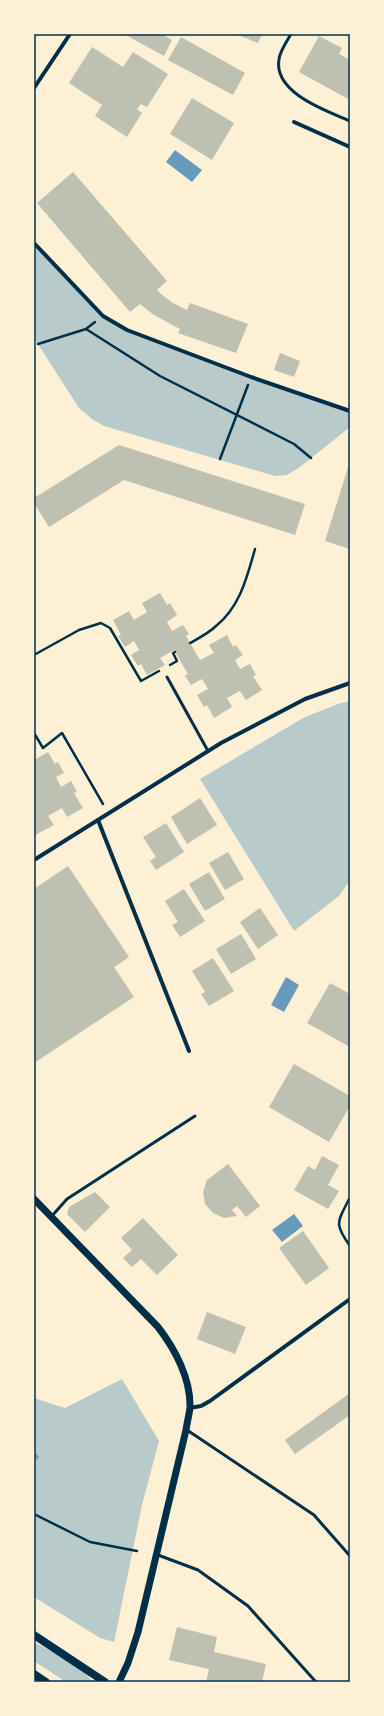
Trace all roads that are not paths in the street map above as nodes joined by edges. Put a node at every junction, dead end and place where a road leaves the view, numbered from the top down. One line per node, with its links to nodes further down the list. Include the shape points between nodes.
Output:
1 (70, 34): 3 (street)
2 (291, 34): 4 (lane, via 278,59 279,72 284,82 298,96)
3 (34, 88)
4 (350, 121)
5 (294, 122): 6 (street)
6 (350, 147)
7 (34, 243): 8 (street, via 103,316 127,330)
8 (350, 411)
9 (166, 677): 11 (lane)
10 (350, 683): 11 (street, via 305,700)
11 (208, 751): 12 (street)
12 (98, 820): 13 (street); 14 (street)
13 (34, 860)
14 (189, 1051)
15 (195, 1116): 17 (lane, via 67,1200)
16 (34, 1199): 17 (street)
17 (51, 1217): 19 (street, via 170,1342 186,1382)
18 (350, 1299): 19 (street, via 210,1401)
19 (190, 1408): 20 (street)
20 (186, 1430): 21 (street); 22 (lane, via 314,1515)
21 (156, 1555): 27 (street, via 138,1632); 28 (lane, via 198,1570 248,1606)
22 (350, 1556)
23 (34, 1635): 26 (main road)
24 (34, 1674): 25 (main road)
25 (46, 1682)
26 (105, 1682)
27 (119, 1682)
28 (316, 1682)

